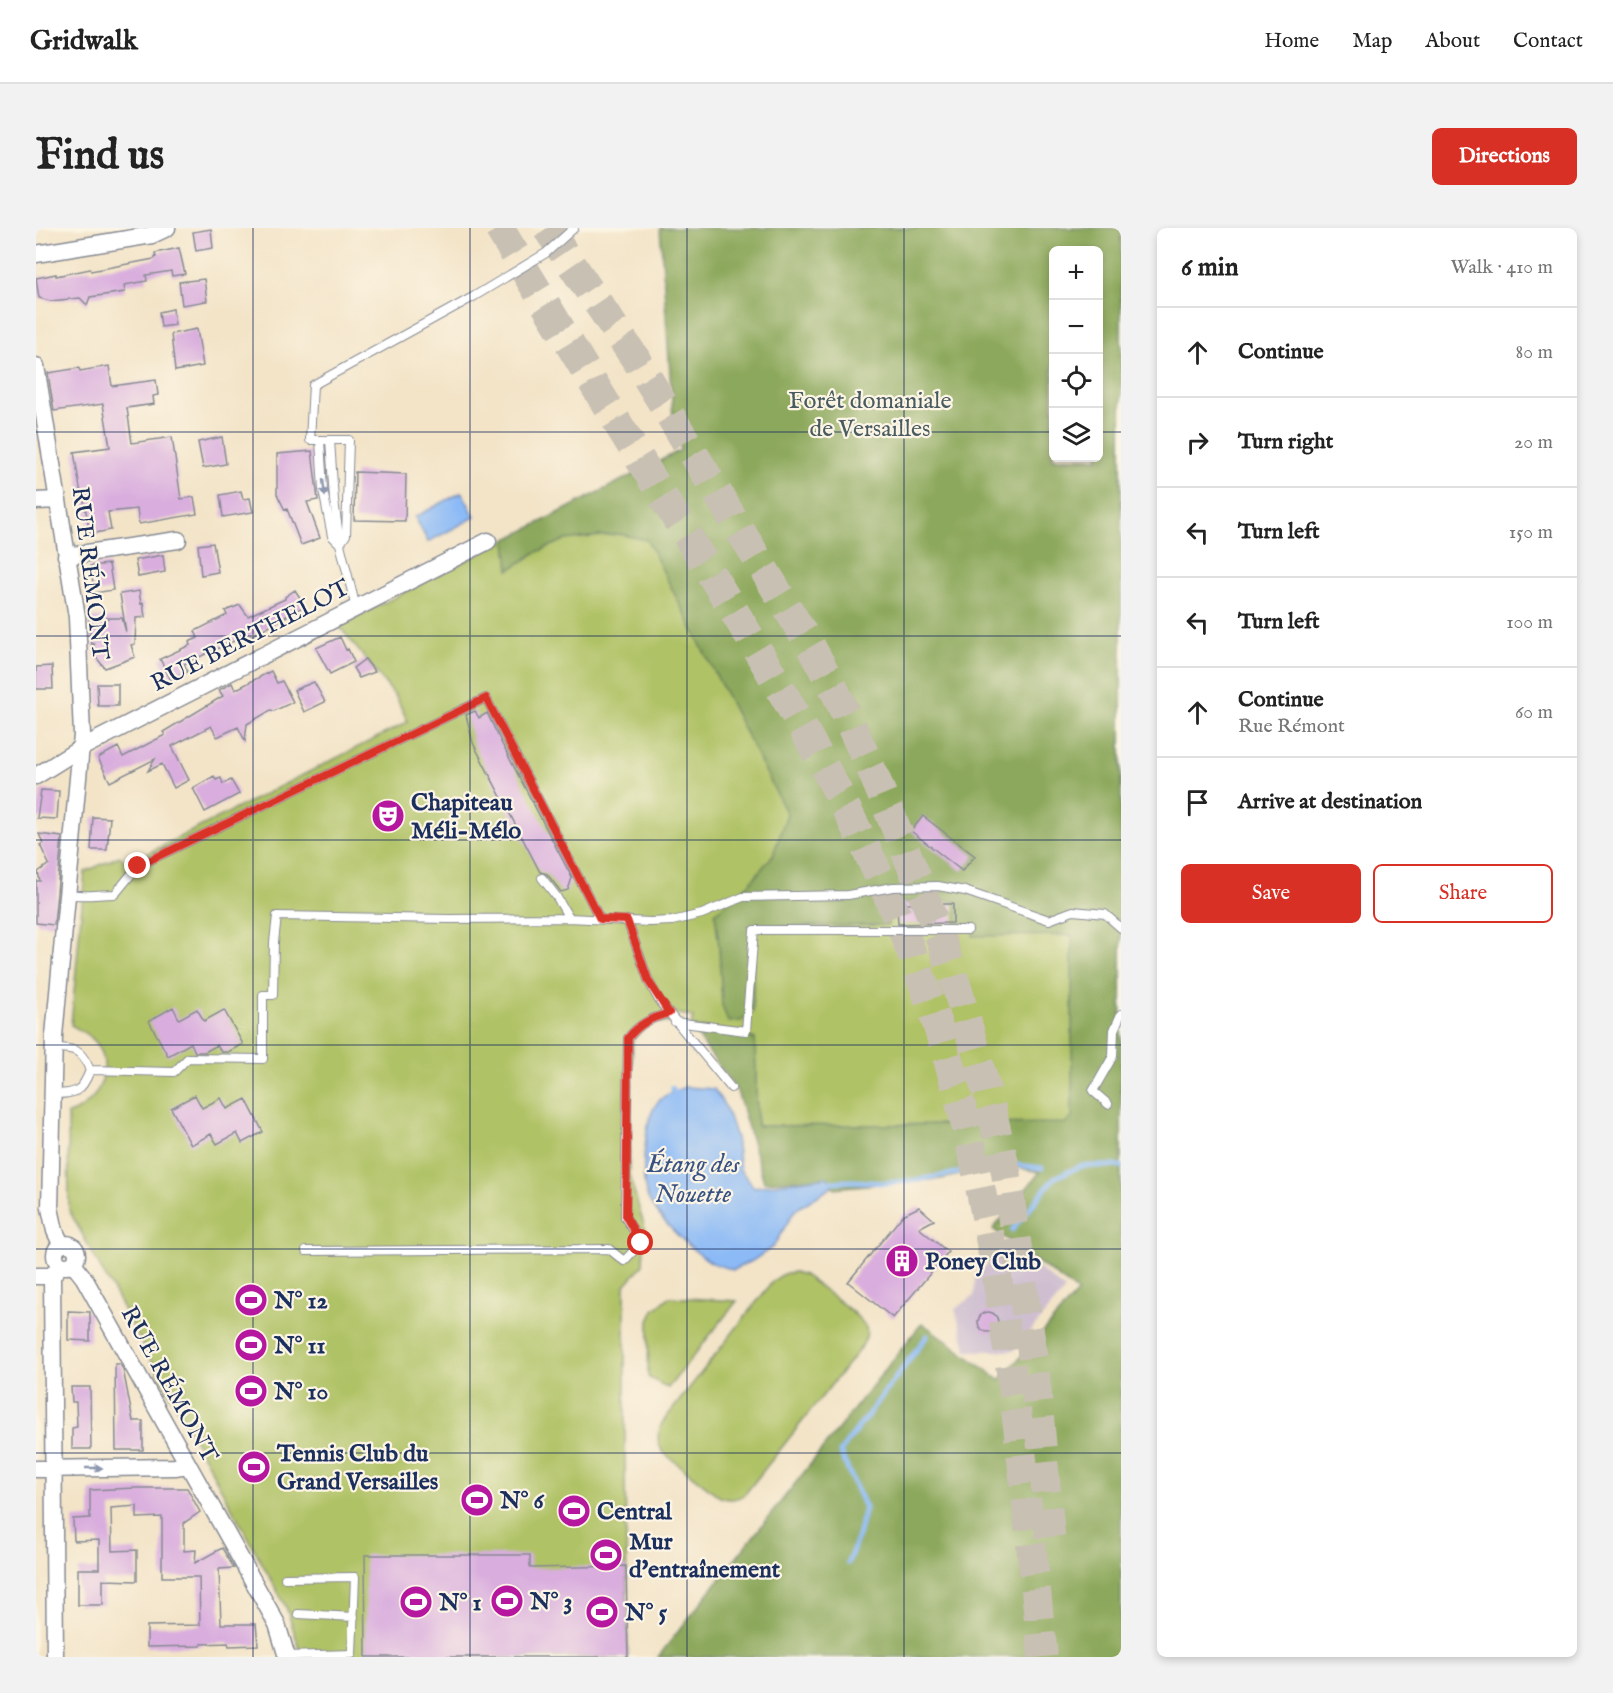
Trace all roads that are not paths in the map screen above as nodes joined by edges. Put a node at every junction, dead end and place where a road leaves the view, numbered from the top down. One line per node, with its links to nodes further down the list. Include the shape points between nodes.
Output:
1 (167, 228): 3 (street, via 152,235)
2 (574, 228): 5 (lane, via 537,259 313,385 310,440)
3 (36, 254)
4 (36, 366): 7 (street, RUE RÉMONT)
5 (320, 440): 6 (lane); 9 (lane, one-way to 9, via 323,490)
6 (330, 440): 9 (lane); 9 (lane, via 349,440)
7 (58, 500): 8 (street); 12 (street, RUE RÉMONT)
8 (36, 501)
9 (339, 535): 13 (lane)
10 (178, 540): 12 (street)
11 (488, 541): 13 (street, RUE BERTHELOT)
12 (66, 556): 14 (street, RUE RÉMONT, via 77,616)
13 (356, 608): 14 (street, RUE BERTHELOT)
14 (81, 748): 15 (street, RUE BERTHELOT); 17 (street, RUE RÉMONT)
15 (36, 776)
16 (542, 878): 18 (lane)
17 (67, 894): 19 (lane, via 115,894 138,866 486,698); 26 (street, RUE RÉMONT)
18 (569, 918): 19 (lane); 28 (lane, via 277,916 273,995 263,995 263,1059 188,1058 174,1072)
19 (600, 919): 20 (lane)
20 (627, 920): 21 (lane, via 672,921 743,897 848,895 893,887 938,886 965,891 1049,920 1073,911 1105,914); 23 (lane, via 649,982)
21 (1121, 928)
22 (968, 930): 25 (lane, via 754,930 746,1031)
23 (669, 1013): 25 (lane); 32 (lane, via 637,1026 628,1038 626,1217 641,1243 624,1260 609,1249)
24 (1121, 1014): 31 (lane, via 1114,1030 1113,1056 1093,1091)
25 (675, 1022): 29 (lane)
26 (54, 1048): 27 (street, RUE RÉMONT); 28 (lane, via 76,1050)
27 (45, 1069): 30 (street, RUE RÉMONT)
28 (90, 1070): 30 (lane, via 80,1089 71,1094)
29 (731, 1088)
30 (52, 1094): 33 (street, RUE RÉMONT, via 51,1208 61,1244 75,1248 77,1257)
31 (1108, 1104)
32 (306, 1251)
33 (55, 1270): 34 (street, RUE RÉMONT, via 84,1278); 35 (street)
34 (188, 1465): 35 (street, one-way to 34); 40 (street, RUE RÉMONT, via 277,1624)
35 (53, 1468): 36 (street); 41 (street)
36 (36, 1469)
37 (285, 1578): 39 (lane, via 355,1577)
38 (298, 1614): 39 (lane)
39 (354, 1617): 40 (lane, via 352,1654)
40 (287, 1656)
41 (55, 1657)

